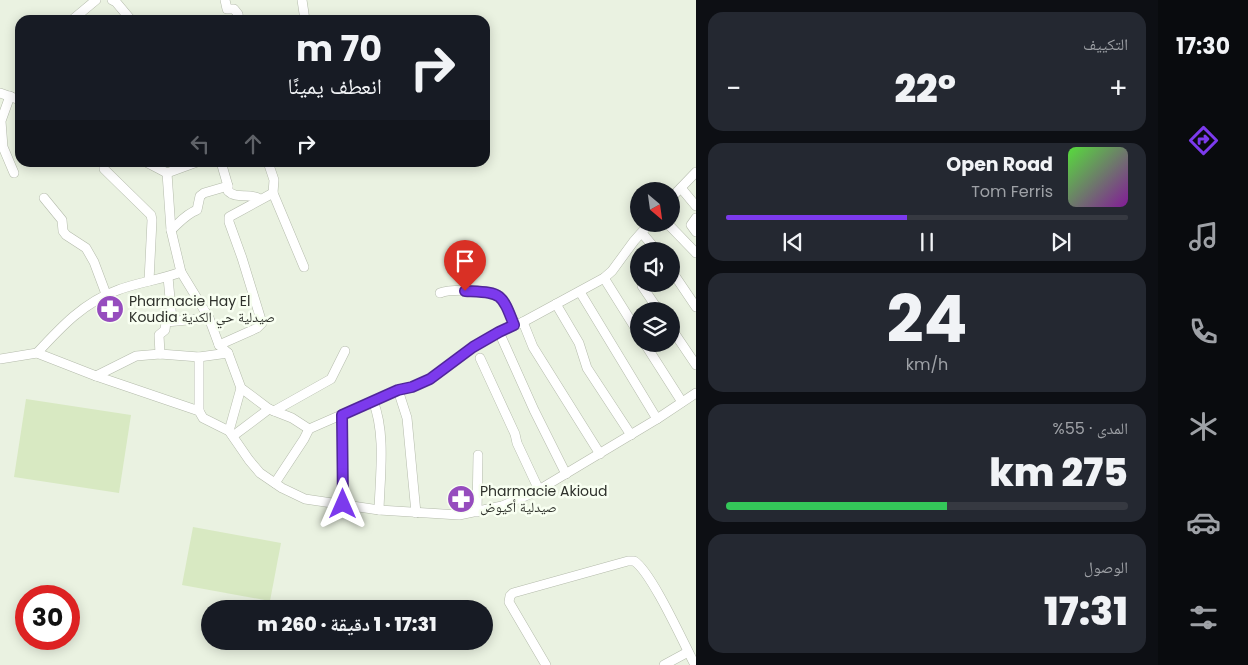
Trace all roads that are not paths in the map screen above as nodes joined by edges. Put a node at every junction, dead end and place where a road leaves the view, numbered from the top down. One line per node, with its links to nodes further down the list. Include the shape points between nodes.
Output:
1 (96, 0): 5 (street)
2 (112, 0): 6 (street)
3 (226, 0): 7 (street, via 227,9 234,9)
4 (302, 0): 8 (street)
5 (78, 15)
6 (127, 15)
7 (238, 15)
8 (304, 15)
9 (0, 93): 10 (street)
10 (10, 96): 11 (street); 18 (street, via 1,122 4,147)
11 (15, 98)
12 (104, 167): 37 (street, via 151,215)
13 (155, 167): 19 (street)
14 (183, 167): 19 (street)
15 (222, 167): 20 (street)
16 (270, 167): 22 (street, via 274,180)
17 (696, 172): 21 (street)
18 (14, 173)
19 (166, 173): 27 (street)
20 (228, 186): 24 (street, via 231,194 254,195); 27 (street, via 200,196 197,210 187,214)
21 (681, 188): 25 (street)
22 (273, 193): 24 (street); 33 (street)
23 (44, 198): 41 (street, via 62,220 64,233 86,248)
24 (260, 199): 50 (street, via 229,219 262,323)
25 (696, 206)
26 (696, 218): 29 (street, via 691,224)
27 (171, 230): 34 (street)
28 (676, 232): 32 (street)
29 (696, 232)
30 (642, 233): 31 (street); 36 (street)
31 (650, 242)
32 (696, 253)
33 (304, 266)
34 (181, 272): 35 (street); 44 (street)
35 (168, 277): 37 (street); 45 (street)
36 (604, 278): 39 (street); 46 (street)
37 (149, 281): 41 (street)
38 (680, 283): 43 (street)
39 (580, 292): 42 (street); 69 (street)
40 (440, 293): 47 (street, via 454,290 497,294)
41 (106, 294): 53 (street, via 70,318)
42 (556, 304): 47 (street); 72 (street, via 579,343 587,368)
43 (696, 307)
44 (209, 318): 45 (street); 50 (street)
45 (172, 320): 55 (street, via 166,322 165,330 159,335)
46 (630, 320)
47 (519, 323): 48 (street); 73 (street)
48 (499, 332): 62 (street, via 430,379); 75 (street)
49 (680, 341): 59 (street)
50 (219, 345): 54 (street)
51 (346, 351): 67 (street, via 331,379)
52 (650, 352): 65 (street)
53 (37, 353): 58 (street); 60 (street)
54 (228, 353): 56 (street); 61 (street)
55 (160, 354): 56 (street); 60 (street, via 136,356)
56 (199, 356): 66 (street)
57 (480, 358): 77 (street)
58 (0, 359)
59 (696, 365)
60 (96, 376): 66 (street)
61 (241, 388): 67 (street); 71 (street)
62 (398, 390): 64 (street); 81 (street, via 407,418)
63 (696, 393): 65 (street)
64 (374, 401): 68 (street); 79 (street, via 379,422)
65 (682, 402): 69 (street)
66 (199, 410): 71 (street, via 203,418)
67 (272, 410): 70 (street); 71 (street)
68 (342, 415): 70 (street); 78 (street)
69 (657, 419): 72 (street)
70 (309, 428): 76 (street)
71 (231, 433): 76 (street, via 249,460)
72 (631, 435): 73 (street)
73 (600, 454): 75 (street)
74 (478, 455): 80 (street)
75 (566, 474): 77 (street)
76 (275, 483): 78 (street, via 305,499)
77 (538, 490): 80 (street, via 502,506)
78 (343, 504): 79 (street)
79 (380, 510): 81 (street)
80 (477, 512): 81 (street, via 459,515)
81 (416, 513)
82 (688, 652): 83 (street, via 642,569 634,561 628,561 510,596 510,602); 84 (street); 85 (street)
83 (546, 665)
84 (664, 665)
85 (695, 665)

